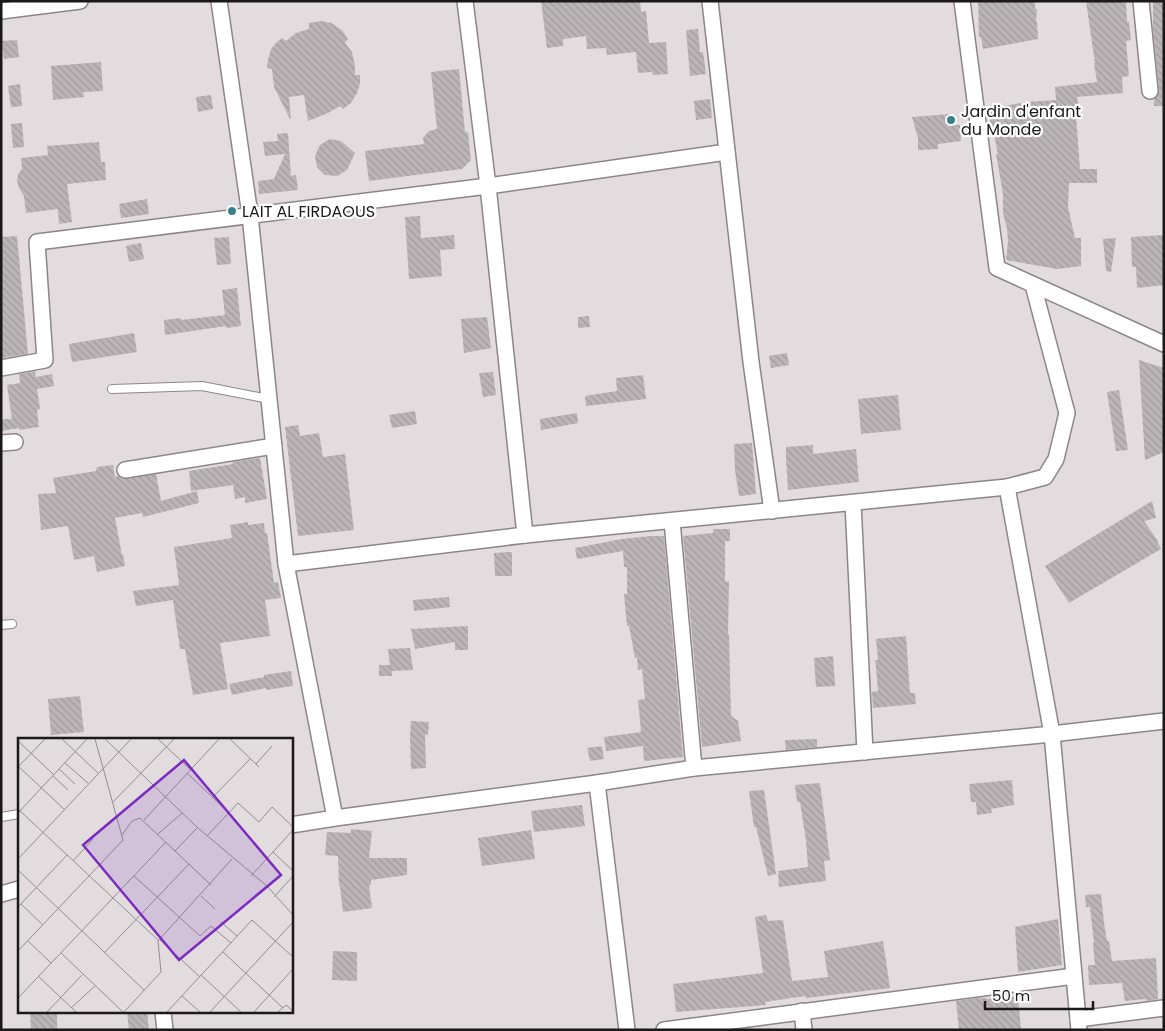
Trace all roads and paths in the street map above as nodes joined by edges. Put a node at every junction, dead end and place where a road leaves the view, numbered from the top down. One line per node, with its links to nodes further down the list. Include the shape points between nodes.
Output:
1 (80, 1): 7 (street)
2 (220, 1): 11 (street)
3 (465, 1): 10 (street)
4 (710, 1): 9 (street)
5 (962, 1): 12 (street, via 997,268)
6 (1141, 1): 8 (street)
7 (1, 11)
8 (1150, 91)
9 (728, 152): 10 (street); 21 (street, via 751,362)
10 (488, 186): 11 (street); 23 (street)
11 (250, 215): 14 (street, via 37,242 45,360); 16 (street)
12 (1033, 284): 13 (street); 19 (street, via 1067,413 1056,459 1045,477)
13 (1164, 344)
14 (1, 368)
15 (112, 389): 16 (lane, via 202,386)
16 (269, 398): 17 (street)
17 (274, 446): 18 (street); 24 (street)
18 (125, 470)
19 (1007, 487): 20 (street); 28 (street)
20 (853, 503): 21 (street); 29 (street)
21 (772, 511): 22 (street)
22 (672, 521): 23 (street); 30 (street)
23 (524, 535): 24 (street)
24 (286, 564): 34 (street)
25 (12, 624): 26 (lane)
26 (1, 625)
27 (1164, 721): 28 (street)
28 (1052, 734): 29 (street); 38 (street)
29 (865, 752): 30 (street)
30 (694, 768): 31 (street)
31 (597, 783): 34 (street); 44 (street)
32 (18, 814): 33 (lane)
33 (1, 817)
34 (335, 818): 35 (street)
35 (292, 825)
36 (18, 889): 37 (street)
37 (1, 894)
38 (1074, 976): 40 (street); 42 (street)
39 (1164, 1008): 42 (street)
40 (802, 1012): 45 (street); 46 (street)
41 (163, 1014): 43 (street)
42 (1079, 1024)
43 (166, 1030)
44 (627, 1030)
45 (664, 1030)
46 (804, 1030)

